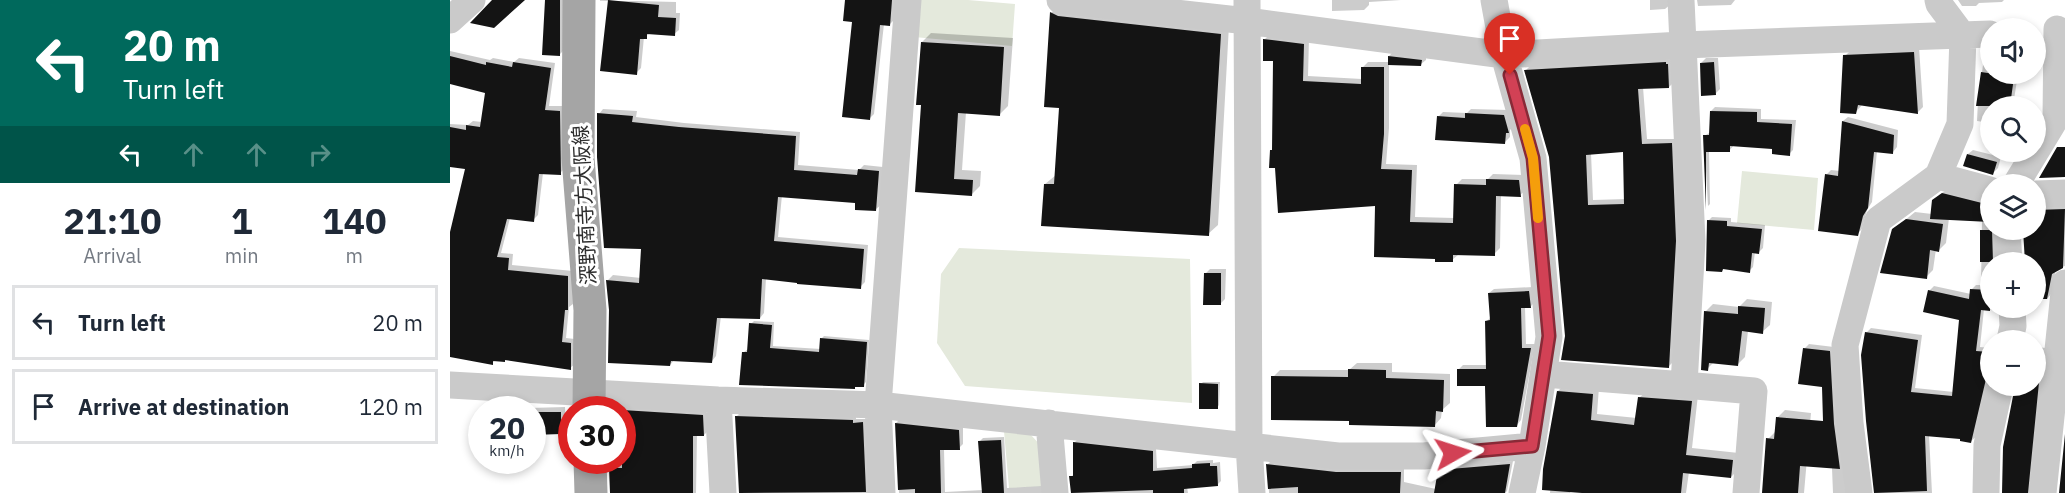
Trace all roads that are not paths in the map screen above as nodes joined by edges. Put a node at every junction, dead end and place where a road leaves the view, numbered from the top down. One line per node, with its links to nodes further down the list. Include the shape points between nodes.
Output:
1 (472, 0): 9 (street)
2 (579, 0): 24 (main road, 深野南寺方大阪線, via 578,158 589,300)
3 (908, 0): 29 (street)
4 (1060, 0): 8 (street)
5 (1494, 0): 14 (street)
6 (1681, 0): 13 (street)
7 (1938, 0): 12 (street)
8 (1247, 10): 14 (street); 31 (street)
9 (450, 20)
10 (2052, 29): 15 (street, via 2056,118)
11 (1980, 35): 12 (street)
12 (1963, 36): 13 (street); 16 (street, via 1960,124)
13 (1682, 45): 14 (street); 23 (street, via 1692,241)
14 (1504, 55): 21 (street, via 1533,158 1549,336)
15 (2022, 174)
16 (1938, 176): 17 (street); 41 (street, via 1878,220 1845,345)
17 (1980, 187)
18 (2065, 194): 19 (street)
19 (2046, 195)
20 (2065, 284): 43 (street)
21 (1544, 374): 23 (street); 32 (street)
22 (450, 385): 26 (street)
23 (1684, 385): 40 (street, via 1754,391)
24 (589, 396)
25 (1998, 396): 42 (street, via 1987,445)
26 (558, 397)
27 (718, 400): 28 (street); 29 (street); 35 (street)
28 (636, 401)
29 (878, 405): 30 (street); 36 (street)
30 (1049, 423): 31 (street); 37 (street)
31 (1249, 445): 32 (street, via 1338,456 1424,456); 38 (street)
32 (1532, 446): 39 (street)
33 (590, 474): 34 (main road)
34 (591, 493)
35 (723, 493)
36 (882, 493)
37 (1055, 493)
38 (1252, 493)
39 (1522, 493)
40 (1746, 493)
41 (1859, 493)
42 (1986, 493)
43 (2043, 493)

